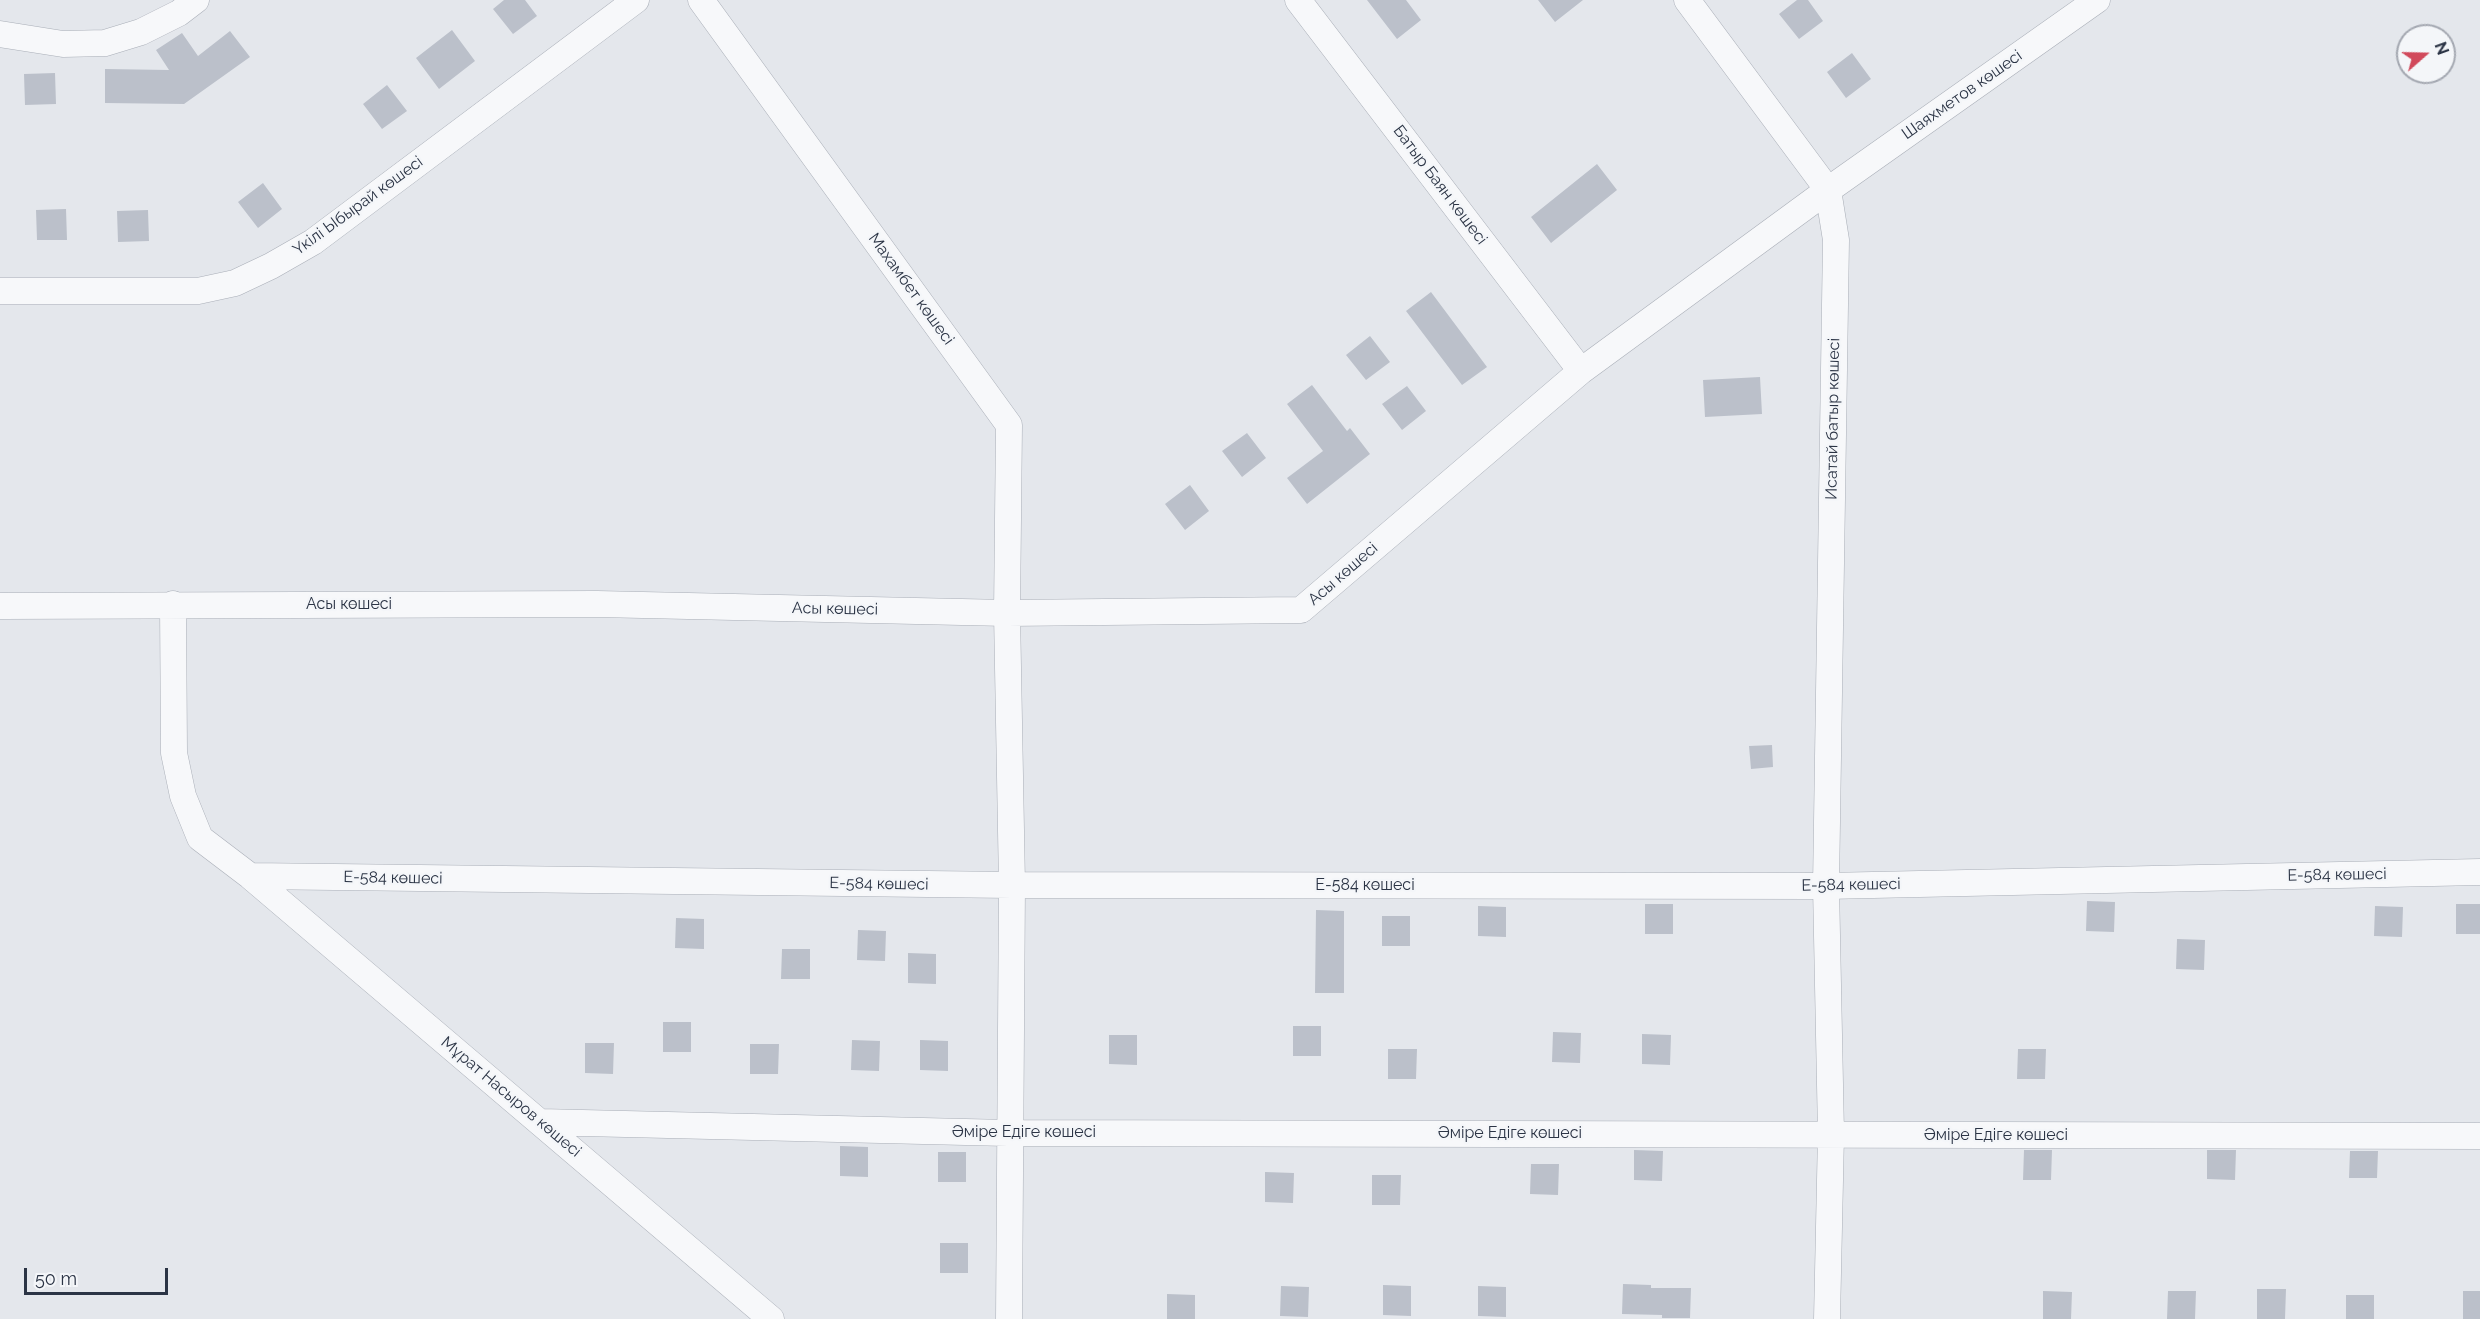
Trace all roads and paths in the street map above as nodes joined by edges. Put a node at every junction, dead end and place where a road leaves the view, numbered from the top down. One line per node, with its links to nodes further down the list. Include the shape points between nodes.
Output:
1 (196, 0): 8 (street, via 179,13 105,44 63,44)
2 (636, 0): 10 (street, Үкілі Ыбырай көшесі, via 313,242 235,283 198,291)
3 (701, 0): 14 (street, Махамбет көшесі, via 1009,424)
4 (1298, 0): 11 (street, Батыр Баян көшесі)
5 (1687, 0): 9 (street, Исатай батыр көшесі)
6 (2097, 0): 7 (street, Шаяхметов көшесі)
7 (2071, 7): 9 (street, Шаяхметов көшесі)
8 (0, 34)
9 (1828, 190): 11 (street, Шаяхметов көшесі); 18 (street, Исатай батыр көшесі, via 1836,240)
10 (0, 291)
11 (1581, 371): 14 (street, Асы көшесі, via 1301,610)
12 (173, 604): 13 (street, Асы көшесі); 14 (street, Асы көшесі, via 597,604); 16 (street, Мұрат Насыров көшесі, via 174,753 183,796 200,838)
13 (0, 606)
14 (1007, 613): 17 (street, Махамбет көшесі)
15 (2480, 872): 18 (street, Е-584 көшесі)
16 (250, 876): 17 (street, Е-584 көшесі); 19 (street, Мұрат Насыров көшесі)
17 (1012, 885): 18 (street, Е-584 көшесі); 20 (street, Махамбет көшесі)
18 (1826, 886): 21 (street, Исатай батыр көшесі)
19 (540, 1122): 20 (street, Әміре Едіге көшесі); 23 (street, Мұрат Насыров көшесі)
20 (1008, 1133): 21 (street, Әміре Едіге көшесі); 24 (street, Махамбет көшесі)
21 (1831, 1134): 22 (street, Әміре Едіге көшесі); 25 (street, Исатай батыр көшесі)
22 (2480, 1136)
23 (771, 1319)
24 (1009, 1319)
25 (1827, 1319)

